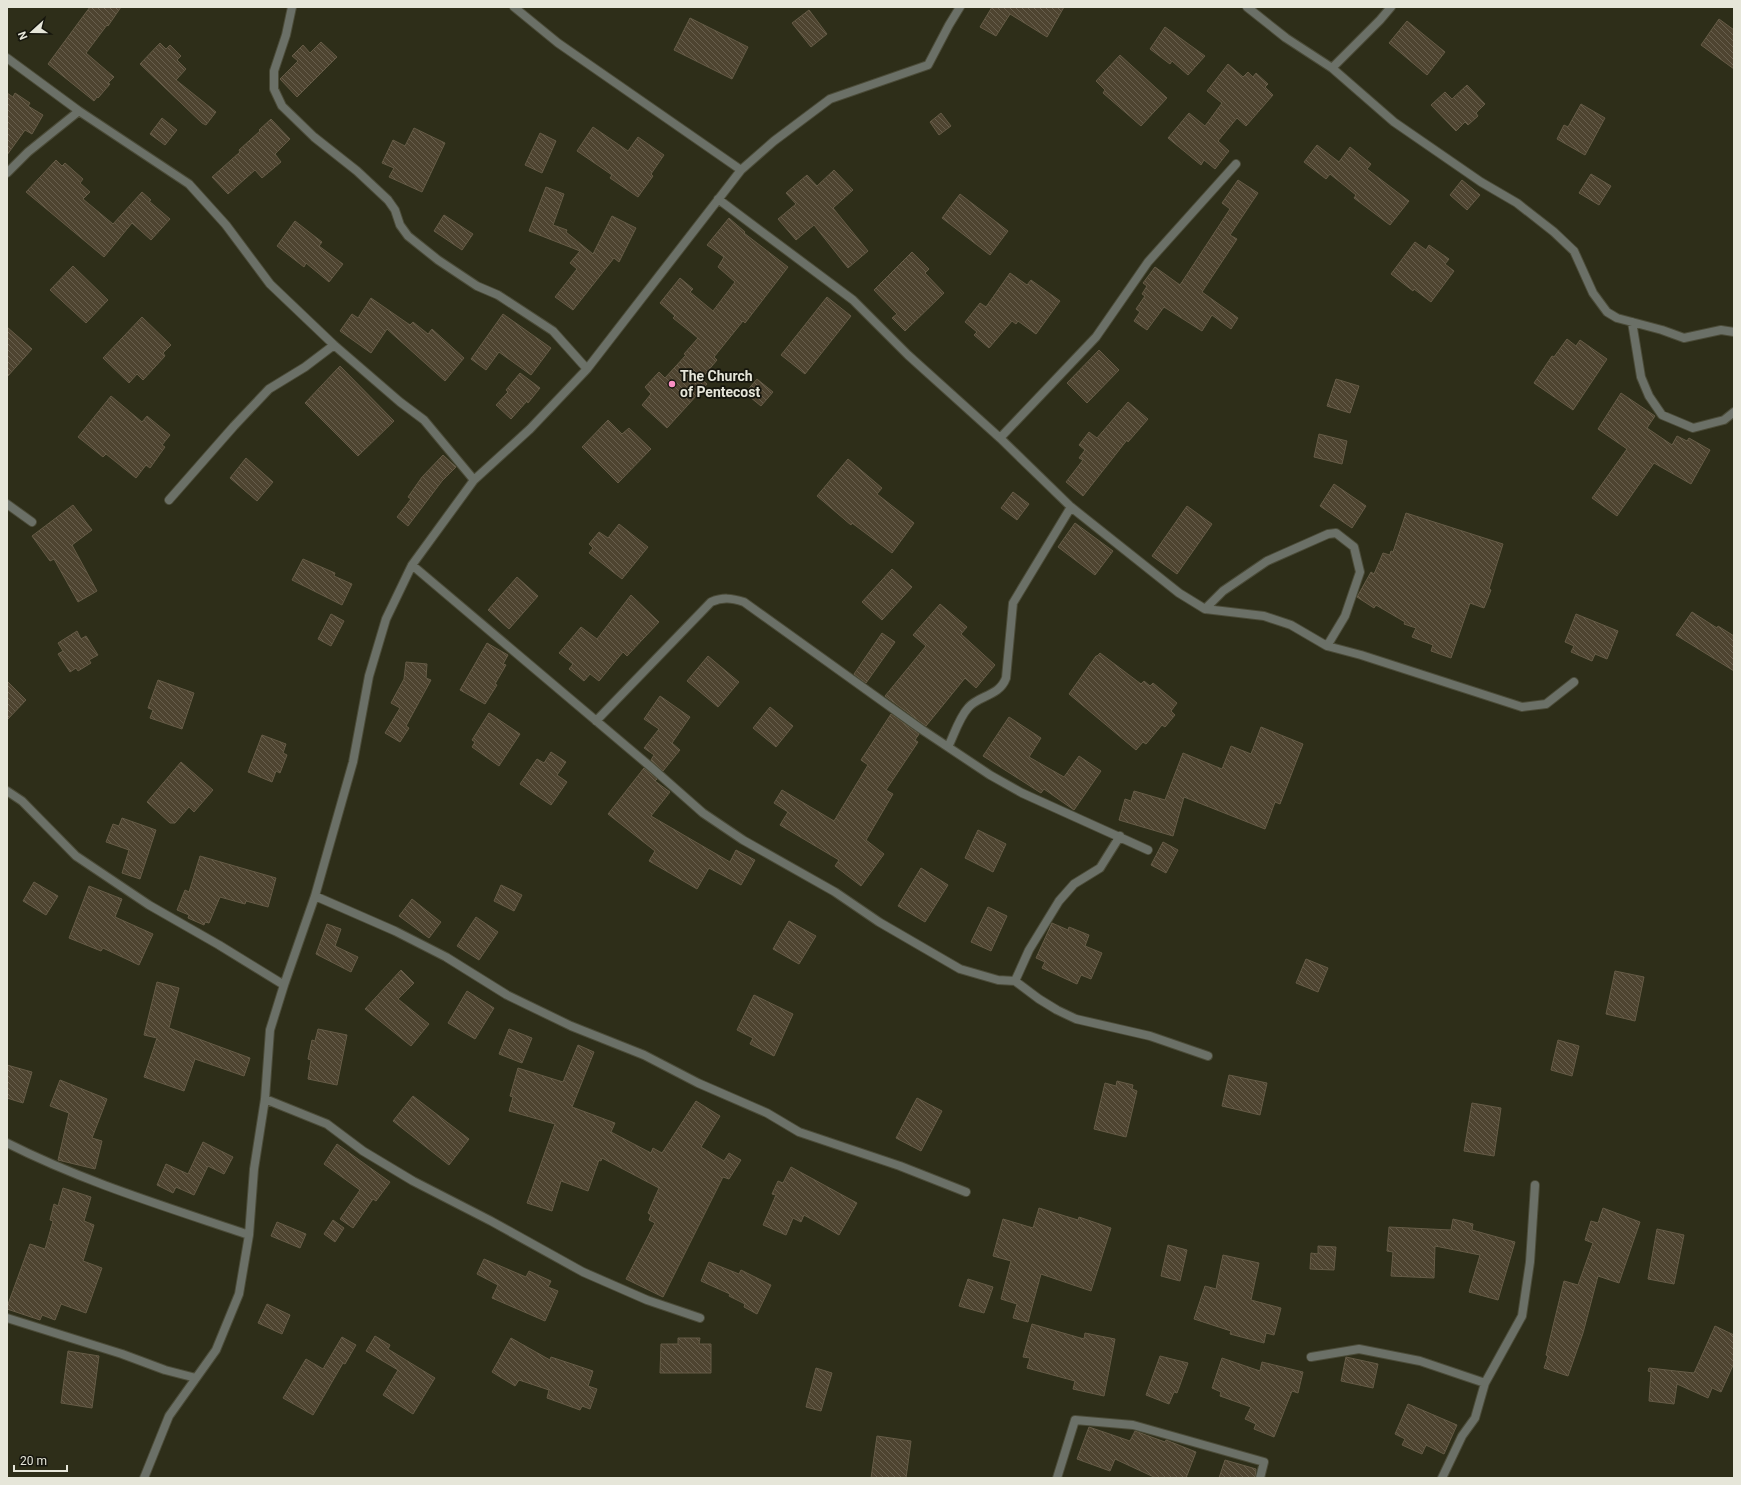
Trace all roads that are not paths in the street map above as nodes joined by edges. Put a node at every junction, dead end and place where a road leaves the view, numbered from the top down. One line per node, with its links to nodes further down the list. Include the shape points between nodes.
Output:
1 (292, 7): 16 (street, via 274,71 274,89 282,106 388,200 408,236 477,286 498,295 553,331)
2 (514, 7): 10 (street, via 558,43)
3 (960, 7): 10 (street, via 928,65 830,99 774,141)
4 (1247, 7): 7 (street, via 1286,38)
5 (1391, 7): 7 (street)
6 (7, 58): 8 (street)
7 (1332, 68): 13 (street, via 1394,122 1481,182 1517,202 1554,232 1574,250 1593,293 1607,312)
8 (79, 111): 11 (street, via 28,152); 15 (street, via 189,184 226,225 270,284)
9 (1236, 164): 18 (street, via 1148,262 1096,337)
10 (741, 170): 12 (street)
11 (7, 173)
12 (718, 199): 16 (street); 18 (street, via 853,300 908,355)
13 (1632, 322): 14 (street, via 1684,338 1721,330); 17 (street, via 1641,377 1649,396 1662,415 1693,428 1724,420)
14 (1734, 332)
15 (334, 345): 19 (street, via 424,420); 20 (street, via 269,389)
16 (587, 369): 19 (street, via 530,429)
17 (1734, 412)
18 (1000, 438): 22 (street)
19 (474, 480): 24 (street)
20 (169, 500)
21 (7, 504): 23 (street)
22 (1071, 507): 25 (street, via 1179,593); 29 (street, via 1013,603 1004,685 967,708)
23 (32, 522)
24 (412, 566): 28 (street); 33 (street, via 384,626 369,676 353,762)
25 (1205, 609): 26 (street, via 1264,616 1291,625); 26 (street, via 1223,591 1266,561 1328,534 1336,533 1354,547 1360,572 1345,616)
26 (1327, 646): 27 (street, via 1522,707 1546,704)
27 (1574, 682)
28 (596, 721): 29 (street, via 711,602 730,598 744,602); 34 (street, via 703,813 743,840 834,892 960,970 998,980)
29 (948, 747): 31 (street, via 1022,793)
30 (7, 791): 35 (street, via 22,801 76,856 149,905 219,944)
31 (1120, 836): 32 (street); 34 (street, via 1100,868 1074,884 1060,902 1029,950)
32 (1148, 850)
33 (315, 896): 35 (street); 40 (street, via 395,931 446,957 507,995 572,1026 644,1055 698,1083 767,1113 799,1132 900,1166)
34 (1015, 980): 36 (street, via 1039,999 1076,1019 1150,1036)
35 (284, 985): 37 (street, via 270,1030)
36 (1208, 1056)
37 (265, 1099): 41 (street, via 254,1169); 43 (street, via 328,1124 363,1151 413,1181 583,1272 647,1300)
38 (7, 1143): 41 (street, via 95,1182)
39 (1535, 1185): 46 (street, via 1530,1262 1522,1316)
40 (966, 1192)
41 (249, 1235): 45 (street, via 239,1294 216,1350)
42 (7, 1318): 45 (street)
43 (700, 1318)
44 (1311, 1357): 46 (street, via 1359,1349 1420,1361)
45 (196, 1378): 47 (street, via 169,1416)
46 (1485, 1383): 50 (street, via 1475,1418 1462,1436)
47 (144, 1478)
48 (1057, 1478): 49 (street, via 1075,1420 1133,1426 1264,1462)
49 (1260, 1478)
50 (1442, 1478)

